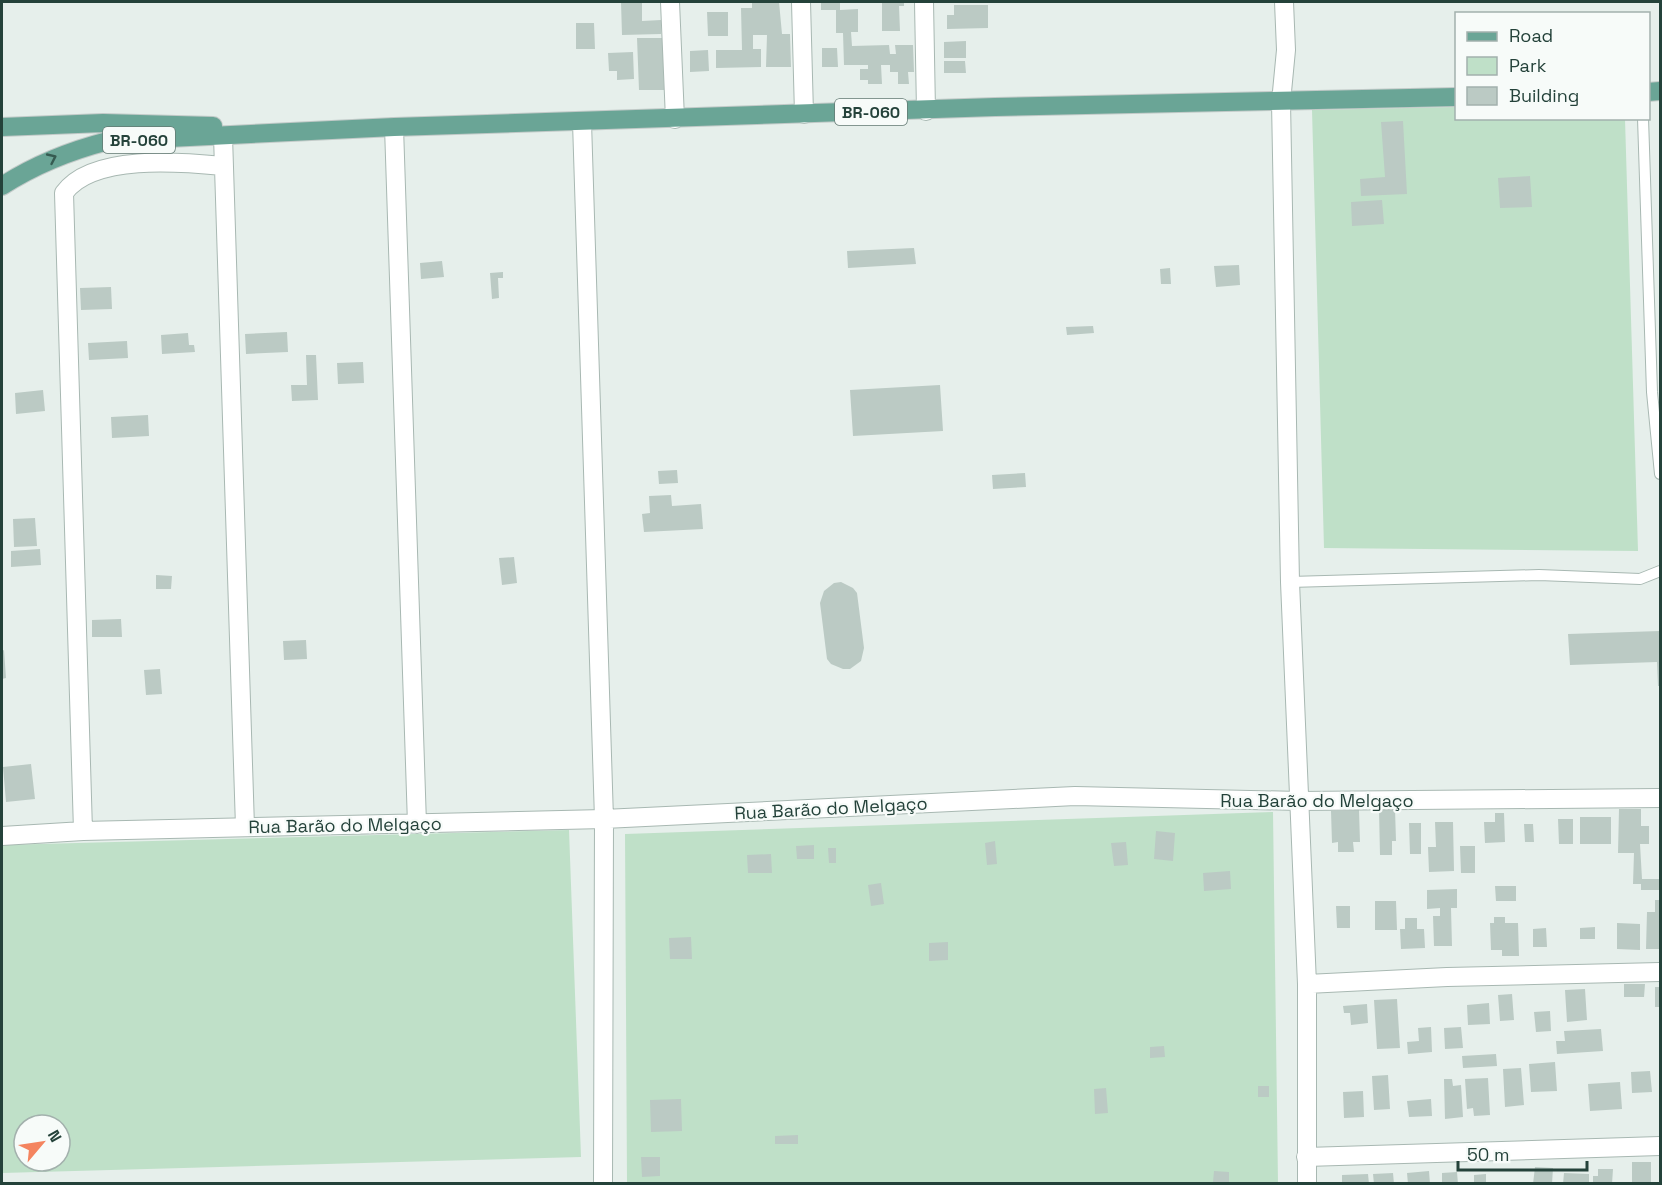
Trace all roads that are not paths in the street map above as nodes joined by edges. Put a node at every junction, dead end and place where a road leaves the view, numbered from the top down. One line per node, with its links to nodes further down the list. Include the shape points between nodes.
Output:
1 (670, 2): 9 (street)
2 (801, 2): 8 (street)
3 (924, 2): 7 (street)
4 (1284, 2): 6 (street, via 1286,50)
5 (1455, 97): 6 (main road, BR-060)
6 (1281, 102): 7 (main road, BR-060); 20 (street)
7 (926, 111): 8 (main road, BR-060)
8 (804, 114): 9 (main road, BR-060)
9 (675, 119): 11 (main road, BR-060)
10 (1642, 120): 18 (lane, via 1652,392)
11 (582, 122): 12 (main road, BR-060); 23 (street)
12 (394, 127): 14 (main road, BR-060); 24 (street)
13 (2, 128): 14 (main road, BR-060, via 103,123)
14 (286, 130): 15 (main road, BR-060)
15 (223, 136): 16 (street); 17 (main road, BR-060, one-way to 15, via 66,152 108,141)
16 (224, 166): 25 (street); 26 (street, via 149,163 87,173 72,181 64,193)
17 (2, 186)
18 (1660, 474)
19 (1660, 571): 20 (lane, via 1640,579 1539,575)
20 (1290, 582): 22 (street)
21 (1660, 798): 22 (street, Rua Barão do Melgaço)
22 (1299, 801): 23 (street, Rua Barão do Melgaço, via 1075,796); 29 (street)
23 (604, 819): 24 (street, Rua Barão do Melgaço); 32 (street)
24 (417, 824): 25 (street, Rua Barão do Melgaço)
25 (245, 827): 26 (street, Rua Barão do Melgaço)
26 (83, 831): 27 (street, Rua Barão do Melgaço)
27 (2, 836)
28 (1660, 972): 29 (street)
29 (1307, 984): 31 (street)
30 (1660, 1146): 31 (street)
31 (1306, 1157): 33 (street)
32 (603, 1184)
33 (1307, 1184)

